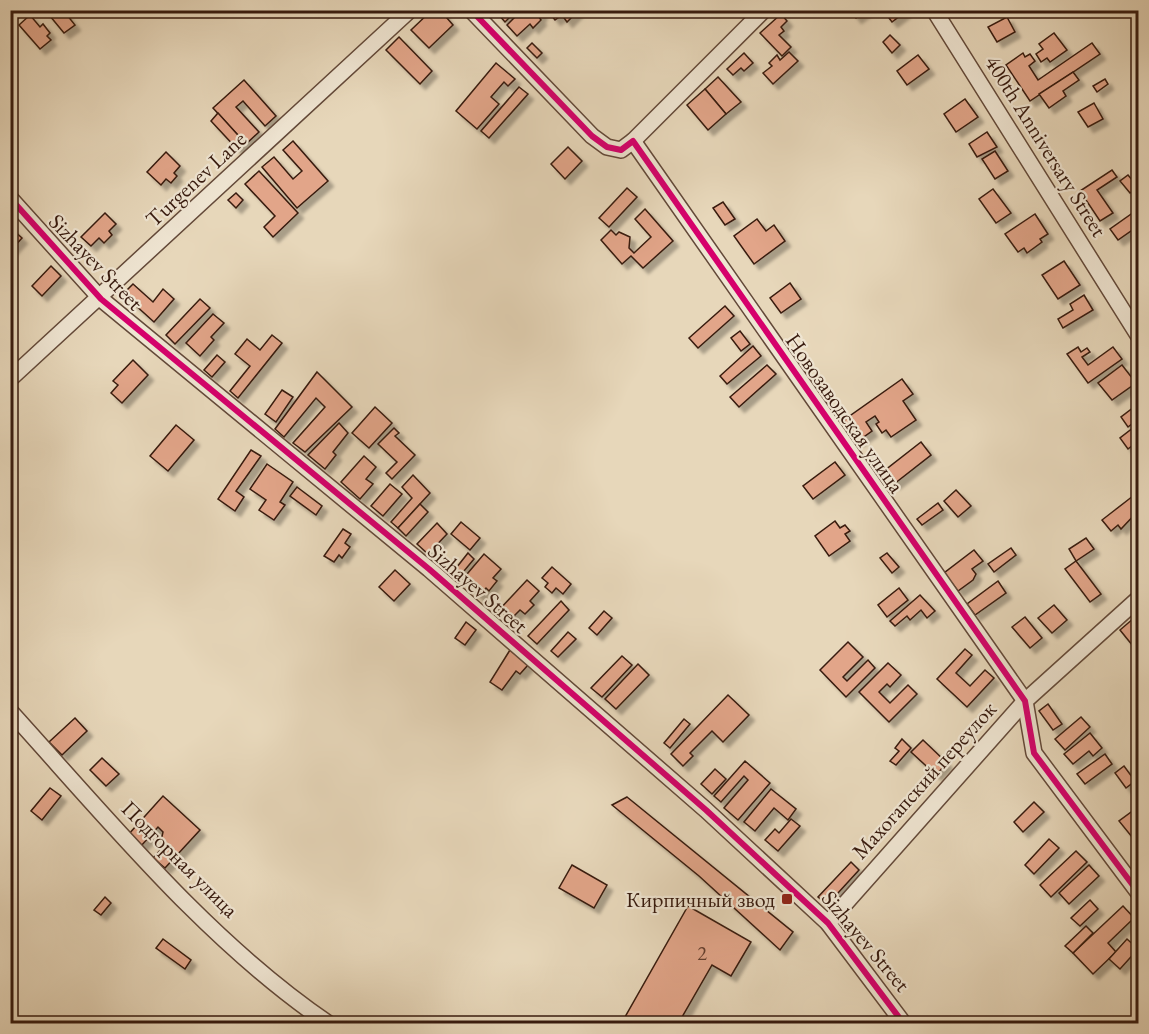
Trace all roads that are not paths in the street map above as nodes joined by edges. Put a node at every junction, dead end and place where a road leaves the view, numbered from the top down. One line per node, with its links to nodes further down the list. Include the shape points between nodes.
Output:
1 (15, 10): 6 (street)
2 (410, 10): 9 (street, Turgenev Lane)
3 (471, 10): 7 (street, via 592,136 607,147 621,150)
4 (764, 10): 7 (street)
5 (934, 10): 10 (street, 400th Anniversary Street)
6 (10, 15)
7 (633, 141): 13 (street, Новозаводская улица)
8 (10, 198): 9 (street, Sizhayev Street)
9 (101, 299): 11 (street, Turgenev Lane); 16 (street, Sizhayev Street, via 429,569 706,810)
10 (1138, 335)
11 (10, 379)
12 (1138, 599): 13 (street, Махогапский переулок)
13 (1025, 701): 15 (street, Новозаводская улица, via 1034,753); 16 (street, Махогапский переулок)
14 (10, 711): 17 (street, Подгорная улица, via 164,880 288,996)
15 (1138, 892)
16 (828, 923): 18 (street, Sizhayev Street)
17 (330, 1023)
18 (904, 1023)

